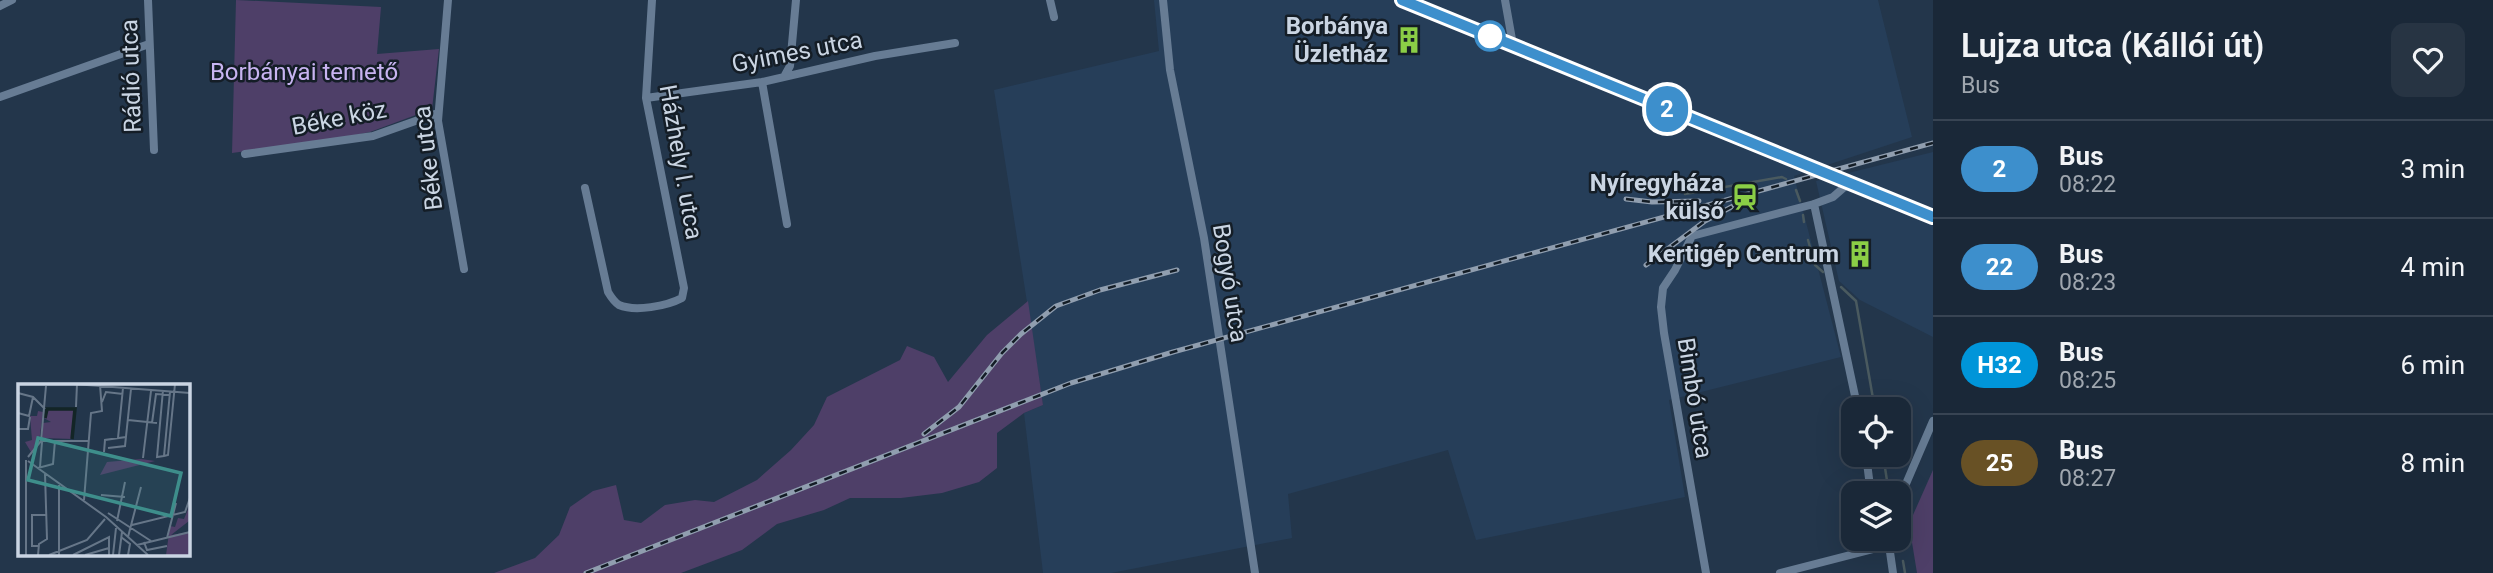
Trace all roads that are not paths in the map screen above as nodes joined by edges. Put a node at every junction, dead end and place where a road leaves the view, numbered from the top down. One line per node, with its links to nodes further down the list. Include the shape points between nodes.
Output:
1 (12, 0): 10 (street)
2 (148, 0): 13 (street, Rádió utca)
3 (448, 0): 19 (street, Béke utca)
4 (652, 0): 18 (street, Házhely I. utca)
5 (796, 0): 15 (street, via 790,66)
6 (1050, 0): 11 (street)
7 (1163, 0): 33 (street, Bogyó utca, via 1170,70 1204,238)
8 (1402, 0): 14 (main road)
9 (1505, 0): 14 (street)
10 (0, 6)
11 (1054, 17)
12 (954, 43): 15 (street, Gyimes utca)
13 (149, 44): 17 (street); 20 (street, Rádió utca)
14 (1513, 45): 22 (main road)
15 (785, 75): 16 (street, Gyimes utca)
16 (762, 82): 18 (street, Gyimes utca); 26 (street)
17 (0, 97)
18 (646, 98): 23 (street, Házhely I. utca, via 684,288 682,298 629,308 616,303 608,292)
19 (438, 113): 21 (street, Béke köz, via 373,136); 27 (street, Béke utca)
20 (154, 150)
21 (245, 154)
22 (1849, 183): 24 (street, via 1833,197); 25 (main road)
23 (585, 188)
24 (1814, 204): 28 (street); 34 (street, Bimbó utca, via 1692,236 1663,288 1661,307)
25 (1933, 217)
26 (787, 224)
27 (464, 269)
28 (1855, 397)
29 (1933, 421): 30 (street)
30 (1907, 481)
31 (1868, 551): 35 (street)
32 (1891, 551): 36 (street)
33 (1255, 573)
34 (1706, 573)
35 (1780, 573)
36 (1894, 573)

